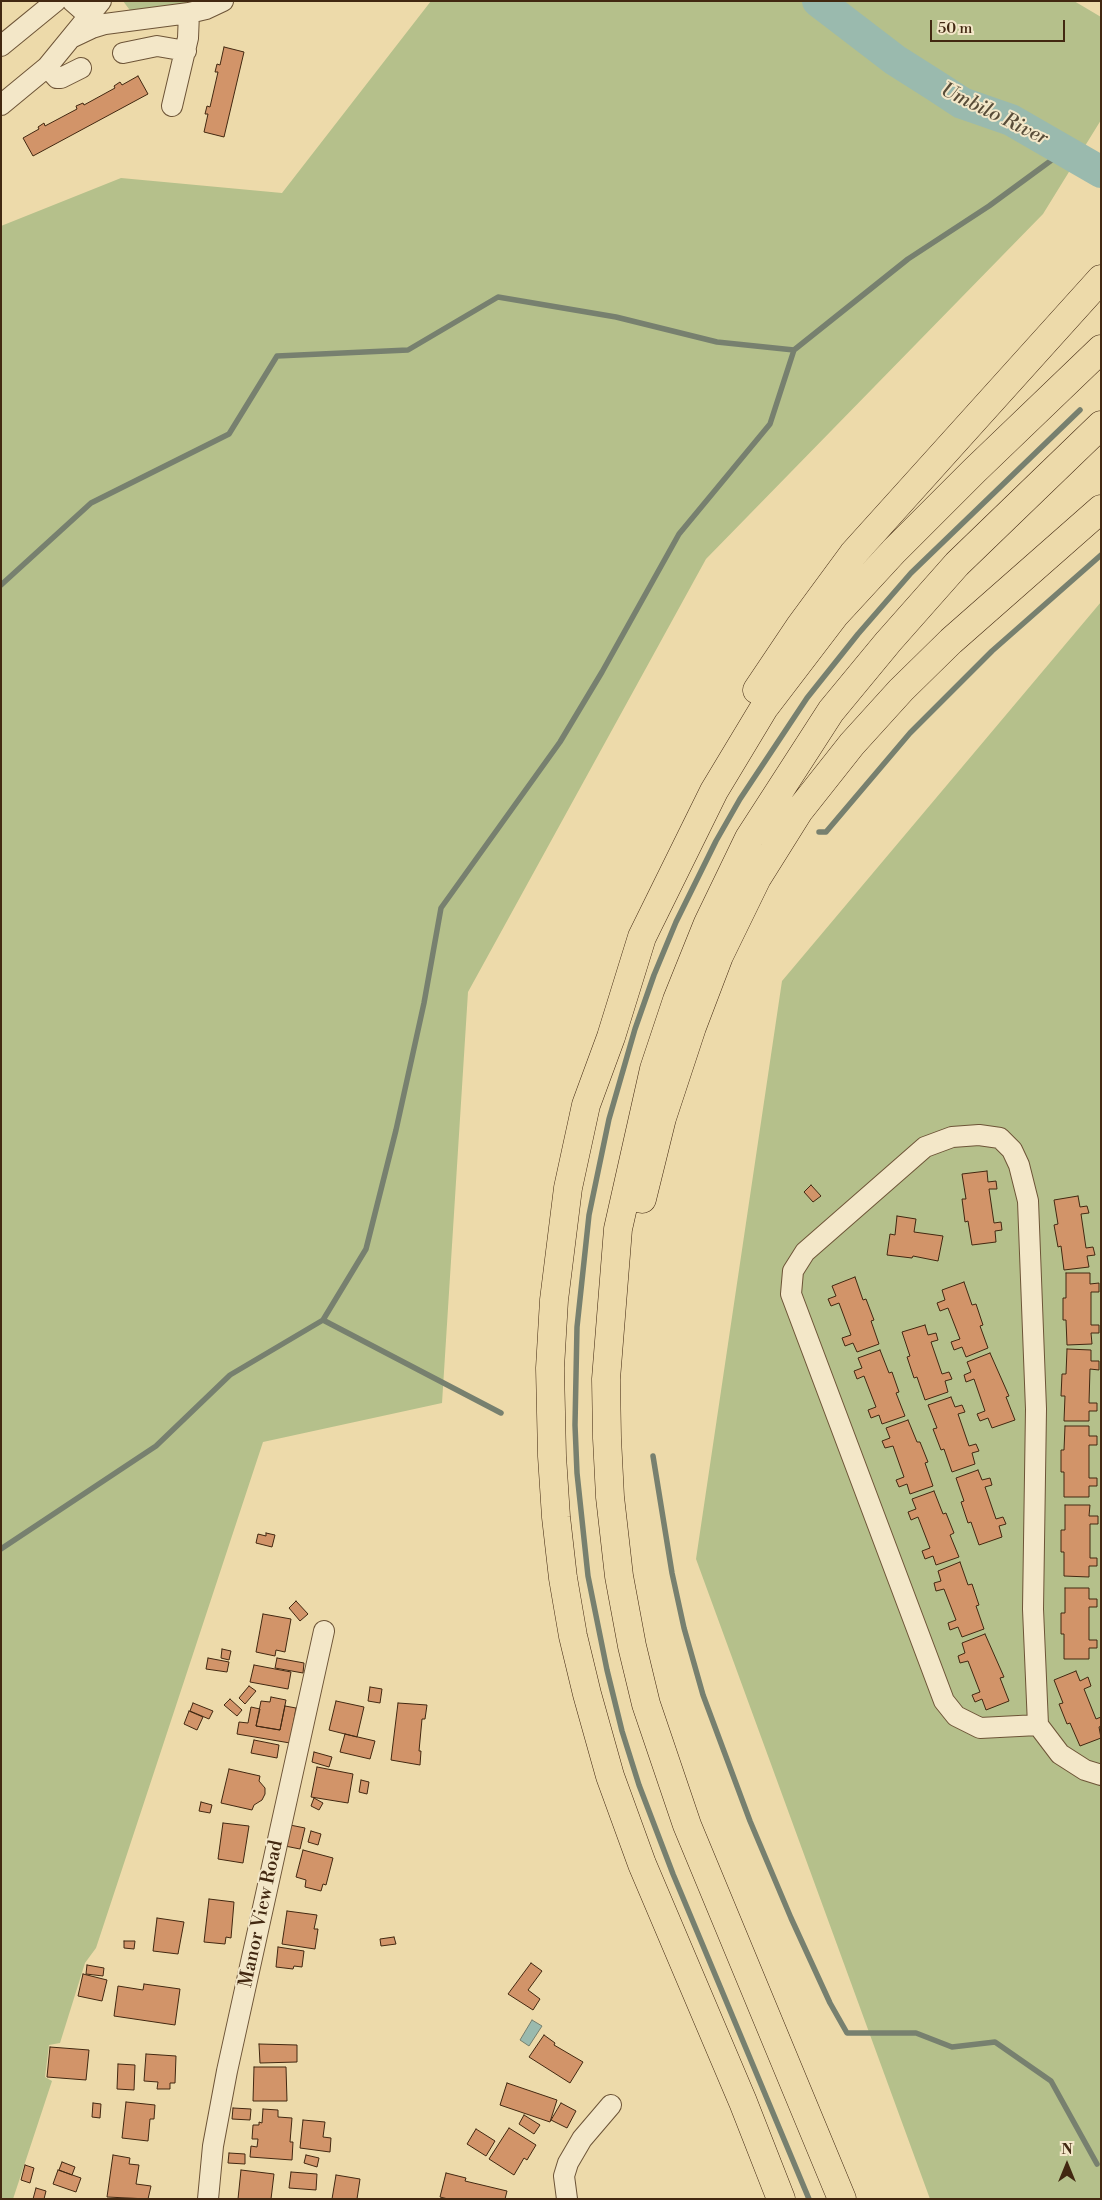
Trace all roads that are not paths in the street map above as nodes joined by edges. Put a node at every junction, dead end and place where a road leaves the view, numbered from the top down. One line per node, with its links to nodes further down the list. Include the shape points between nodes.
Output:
1 (56, 1): 7 (street)
2 (72, 1): 4 (street)
3 (223, 1): 5 (street)
4 (95, 9): 6 (street)
5 (189, 12): 6 (street, via 105,24); 8 (street)
6 (73, 37): 10 (street)
7 (1, 46)
8 (186, 51): 9 (street, via 156,46); 13 (street)
9 (123, 53)
10 (47, 67): 11 (street, via 57,78); 12 (street)
11 (81, 68)
12 (1, 105)
13 (172, 106)
14 (1101, 279): 18 (highway, via 853,554 800,626 742,711 683,815)
15 (1101, 349): 18 (highway, via 894,551 835,615 764,708 714,791)
16 (1101, 425): 19 (highway, via 957,564 888,642 831,711 749,838 708,923 654,1069 618,1229)
17 (1101, 508): 19 (highway, via 900,690 798,811 757,878 719,956 662,1118 639,1211)
18 (642, 937): 26 (highway, via 586,1106 568,1188 554,1300 550,1368 556,1516 573,1636 610,1776 642,1864)
19 (606, 1379): 27 (highway, via 610,1497 619,1576 646,1704 687,1825)
20 (324, 1631): 24 (street, Manor View Road, via 227,2071 213,2146)
21 (1038, 1725): 21 (street, via 980,1728 956,1716 944,1700 791,1294 793,1271 805,1252 924,1147 952,1137 979,1135 1000,1138 1012,1150 1019,1165 1028,1202 1036,1409 1033,1609); 22 (street, via 1060,1754 1085,1770)
22 (1101, 1775)
23 (611, 2105): 25 (street, via 582,2139 568,2163 564,2176)
24 (208, 2199)
25 (567, 2199)
26 (781, 2199)
27 (842, 2199)

